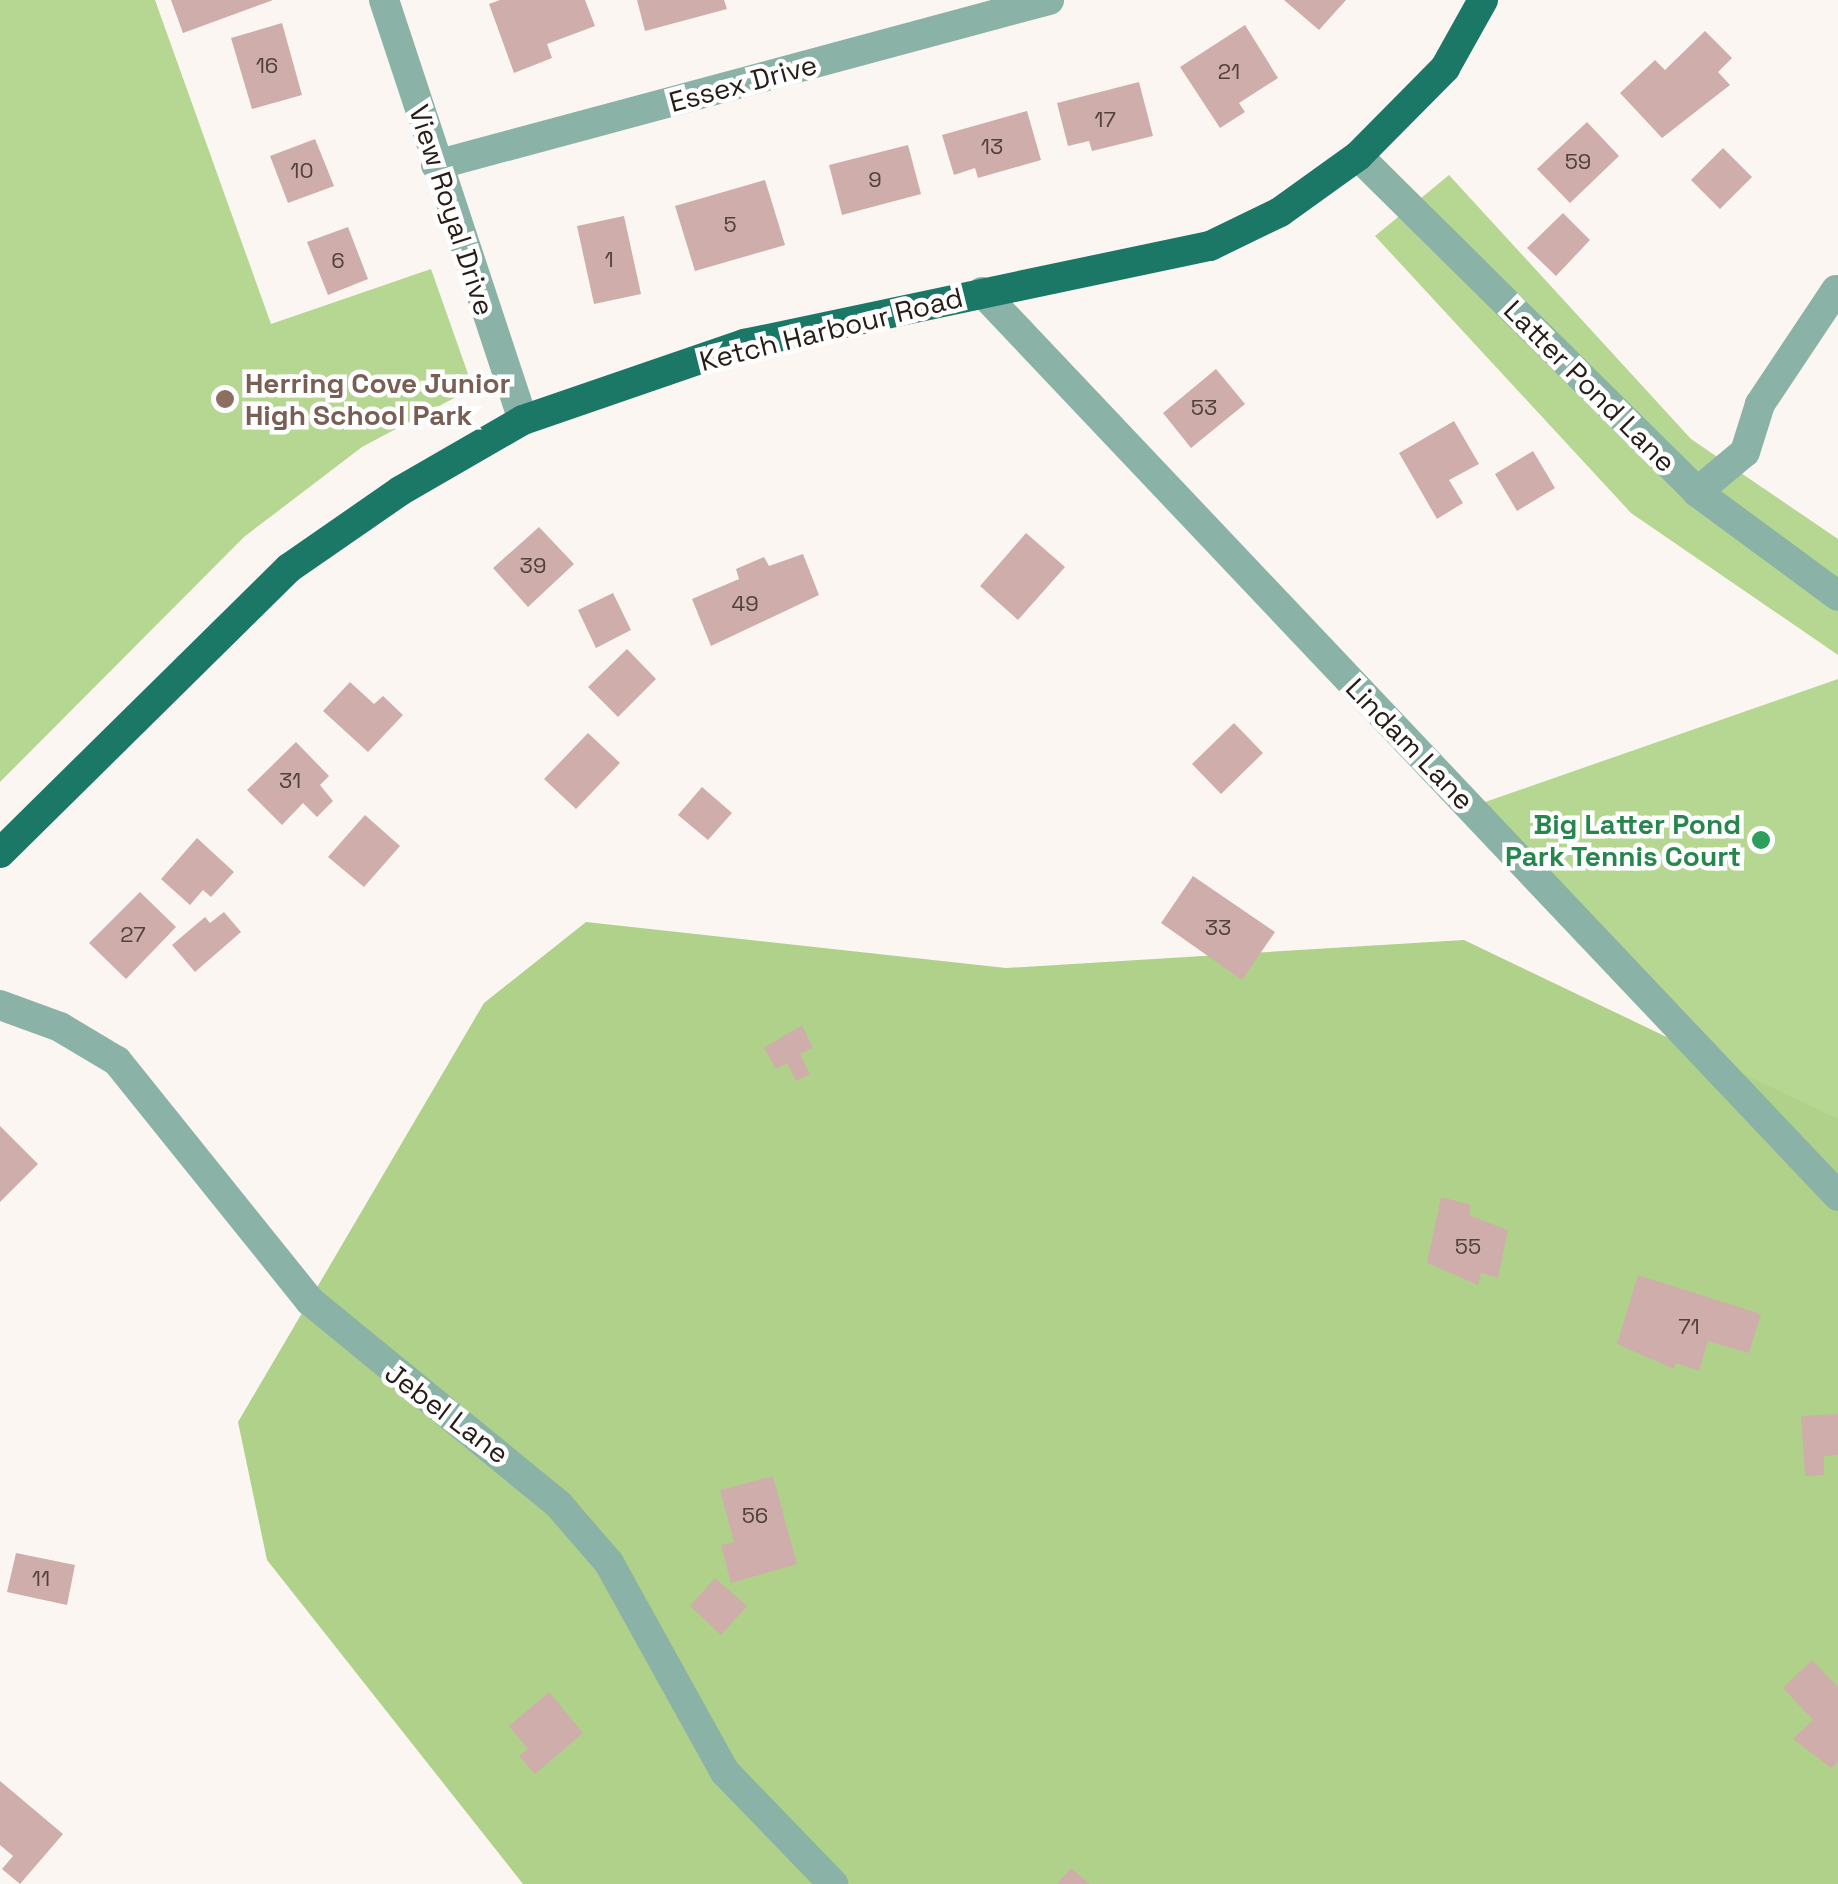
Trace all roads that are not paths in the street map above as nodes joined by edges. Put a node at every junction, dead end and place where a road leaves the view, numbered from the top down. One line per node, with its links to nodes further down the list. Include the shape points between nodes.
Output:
1 (384, 0): 5 (street, View Royal Drive)
2 (1048, 0): 5 (street, Essex Drive)
3 (1483, 0): 4 (main road, Ketch Harbour Road, via 1444,68)
4 (1358, 156): 7 (main road, Ketch Harbour Road, via 1280,212 1210,246); 9 (street, Latter Pond Lane)
5 (436, 165): 8 (street, View Royal Drive)
6 (1836, 290): 9 (street, via 1760,404 1746,452)
7 (982, 292): 8 (main road, Ketch Harbour Road, via 744,344); 13 (street, Lindam Lane)
8 (522, 420): 11 (main road, Ketch Harbour Road, via 400,491 289,568)
9 (1697, 492): 10 (street, Latter Pond Lane)
10 (1838, 596)
11 (0, 852)
12 (0, 1005): 14 (street, Jebel Lane, via 60,1027 117,1062 310,1301 560,1504 608,1564 725,1772)
13 (1838, 1196)
14 (833, 1884)

